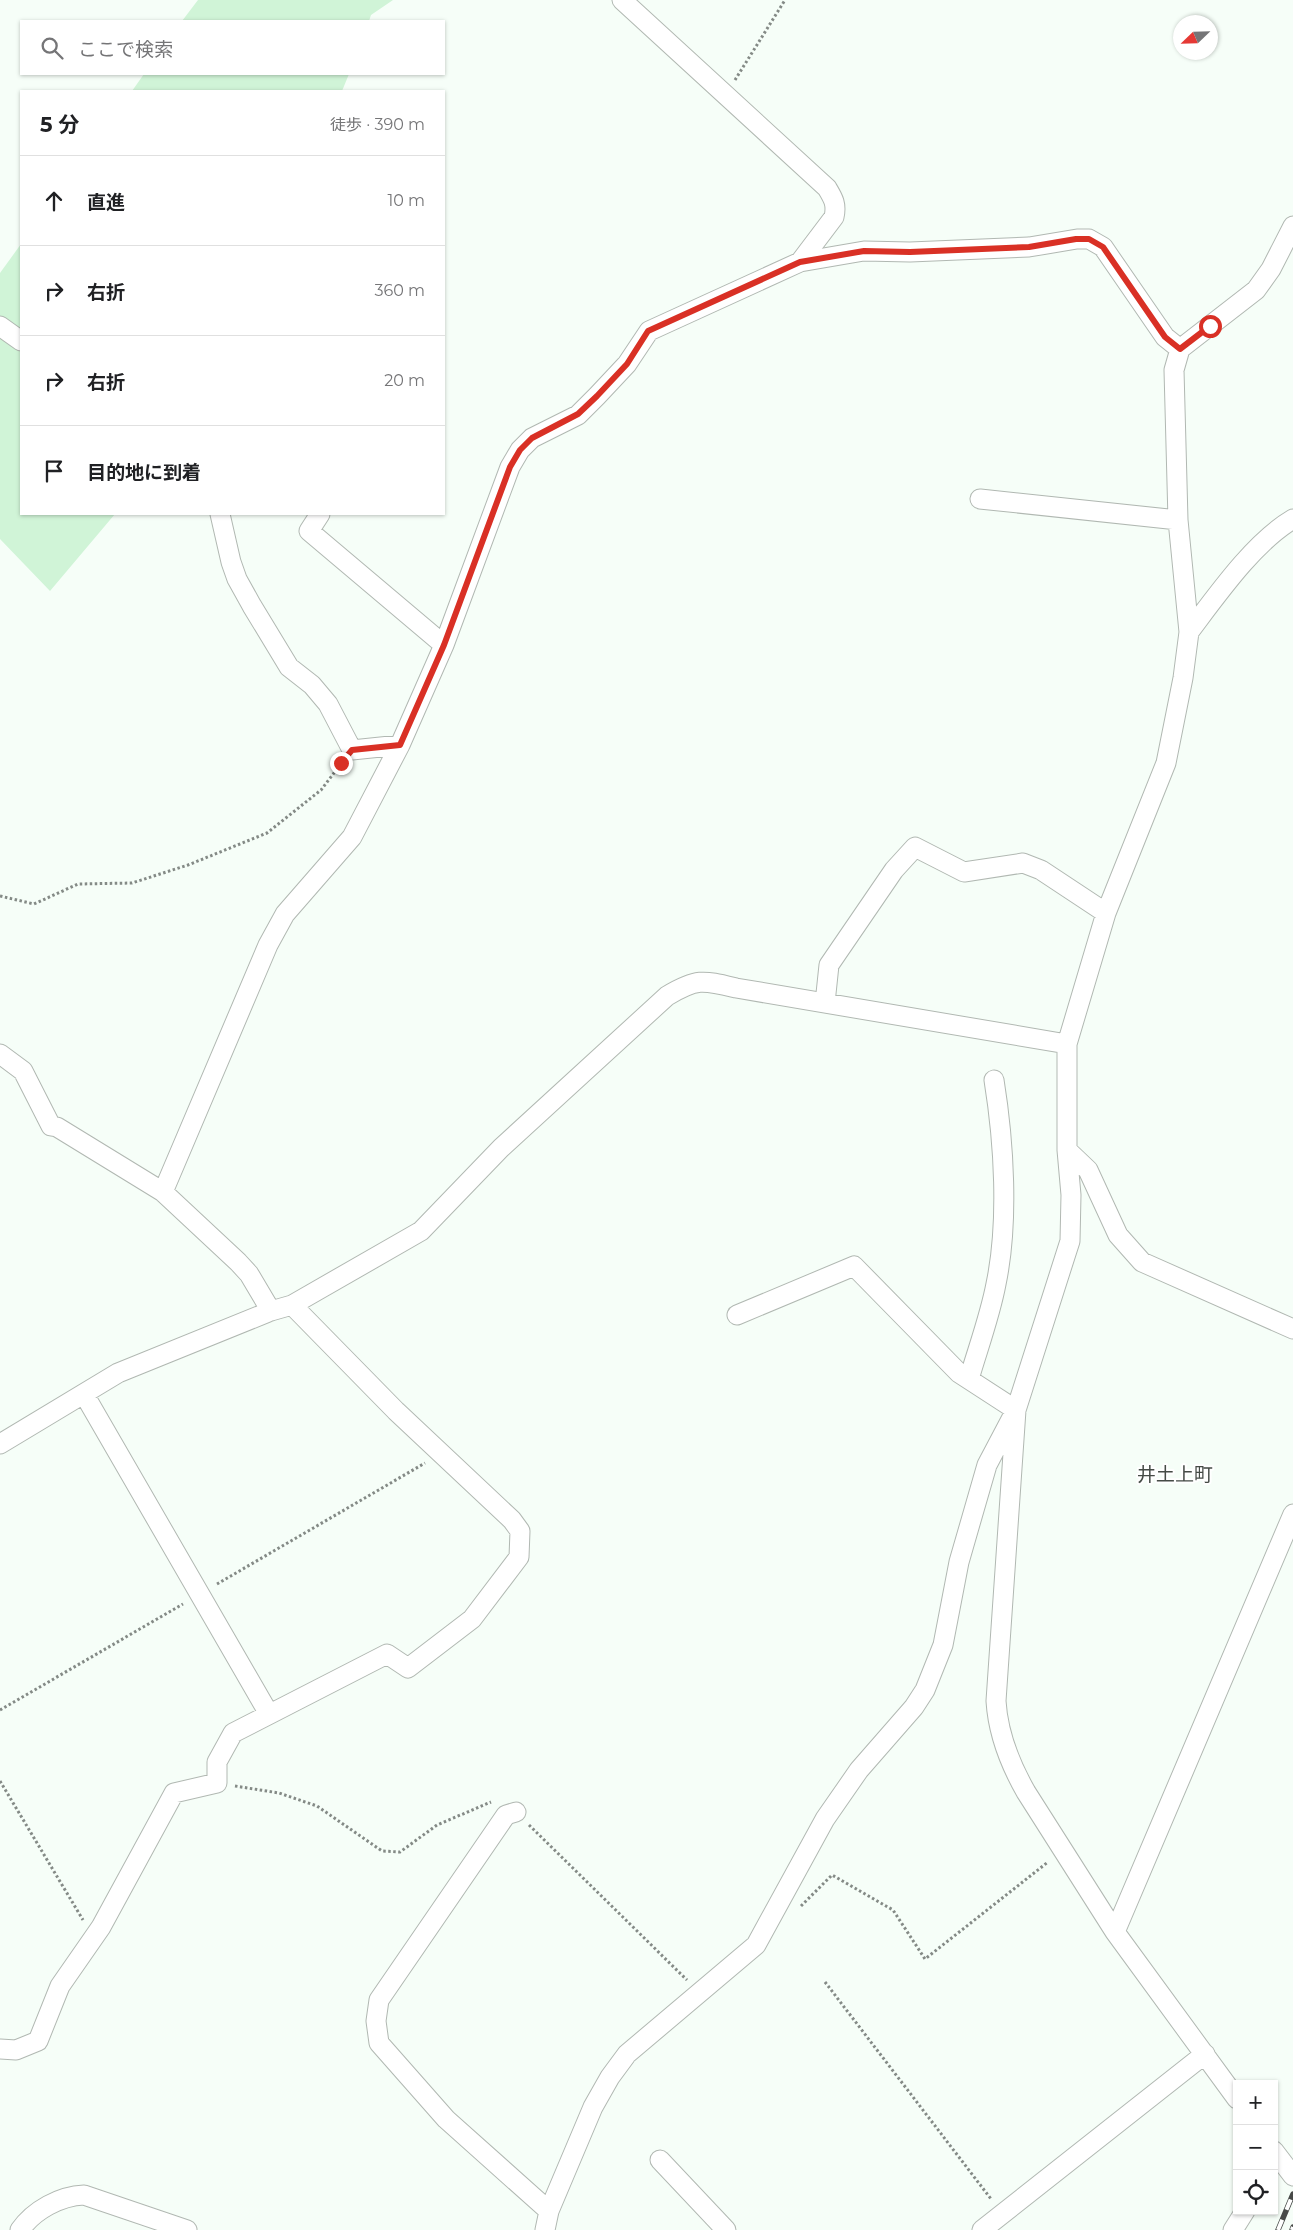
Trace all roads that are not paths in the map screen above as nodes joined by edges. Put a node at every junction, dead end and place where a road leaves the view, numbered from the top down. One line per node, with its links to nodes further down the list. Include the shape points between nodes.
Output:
1 (622, 0): 3 (street, via 827,188 834,199 834,216)
2 (1293, 226): 6 (street, via 1256,290)
3 (800, 262): 6 (street, via 864,251 1029,247 1089,239 1103,247 1165,337); 13 (street, via 648,331 627,364 578,414 532,438 520,450 510,467)
4 (0, 326): 5 (street)
5 (20, 340)
6 (1180, 349): 11 (street, via 1174,370)
7 (980, 499): 11 (street)
8 (220, 515): 14 (street, via 231,562 252,606 289,667 312,685 328,704 352,750)
9 (319, 515): 13 (street, via 309,531)
10 (1293, 519): 12 (street, via 1253,553)
11 (1178, 520): 12 (street)
12 (1188, 632): 15 (street, via 1183,678 1166,763)
13 (444, 645): 14 (street)
14 (400, 745): 21 (street, via 352,837 285,914 268,945)
15 (1106, 913): 16 (street, via 1042,870 1023,863 964,872 915,847 894,870 829,965); 17 (street)
16 (825, 1003): 17 (street); 22 (street, via 705,980 687,984 633,1026 501,1148 420,1231)
17 (1067, 1044): 20 (street)
18 (0, 1054): 21 (street, via 23,1071 51,1126)
19 (994, 1080): 26 (street, via 999,1109 1005,1222 996,1284)
20 (1067, 1150): 25 (street, via 1088,1170 1118,1235 1142,1262); 28 (street, via 1071,1195 1070,1241)
21 (163, 1192): 23 (street, via 244,1268)
22 (292, 1304): 23 (street); 31 (street, via 396,1411 512,1520 520,1531 519,1557 472,1619 408,1668 387,1654)
23 (271, 1311): 27 (street, via 118,1373)
24 (737, 1316): 26 (street, via 854,1266 959,1373)
25 (1293, 1329)
26 (969, 1379): 28 (street)
27 (84, 1394): 29 (street); 31 (street)
28 (1016, 1410): 33 (street, via 997,1720 1012,1768); 40 (street, via 988,1465 959,1562 943,1645 925,1690 859,1770 825,1819 756,1945 627,2054 610,2077 593,2107)
29 (0, 1444)
30 (1293, 1514): 33 (street)
31 (268, 1714): 34 (street, via 233,1733 217,1762 217,1783 174,1793 94,1938 60,1986 38,2042 16,2050)
32 (516, 1812): 40 (street, via 506,1815 378,2000 376,2021 379,2042 446,2118)
33 (1115, 1932): 35 (street)
34 (0, 2049)
35 (1205, 2054): 36 (street); 46 (street)
36 (1233, 2093)
37 (660, 2160): 45 (street)
38 (1278, 2160): 39 (street)
39 (1293, 2176)
40 (549, 2211): 44 (street)
41 (1242, 2215): 47 (street)
42 (20, 2230): 43 (street, via 51,2203 71,2195 84,2195)
43 (187, 2230)
44 (545, 2230)
45 (726, 2230)
46 (982, 2230)
47 (1233, 2230)

